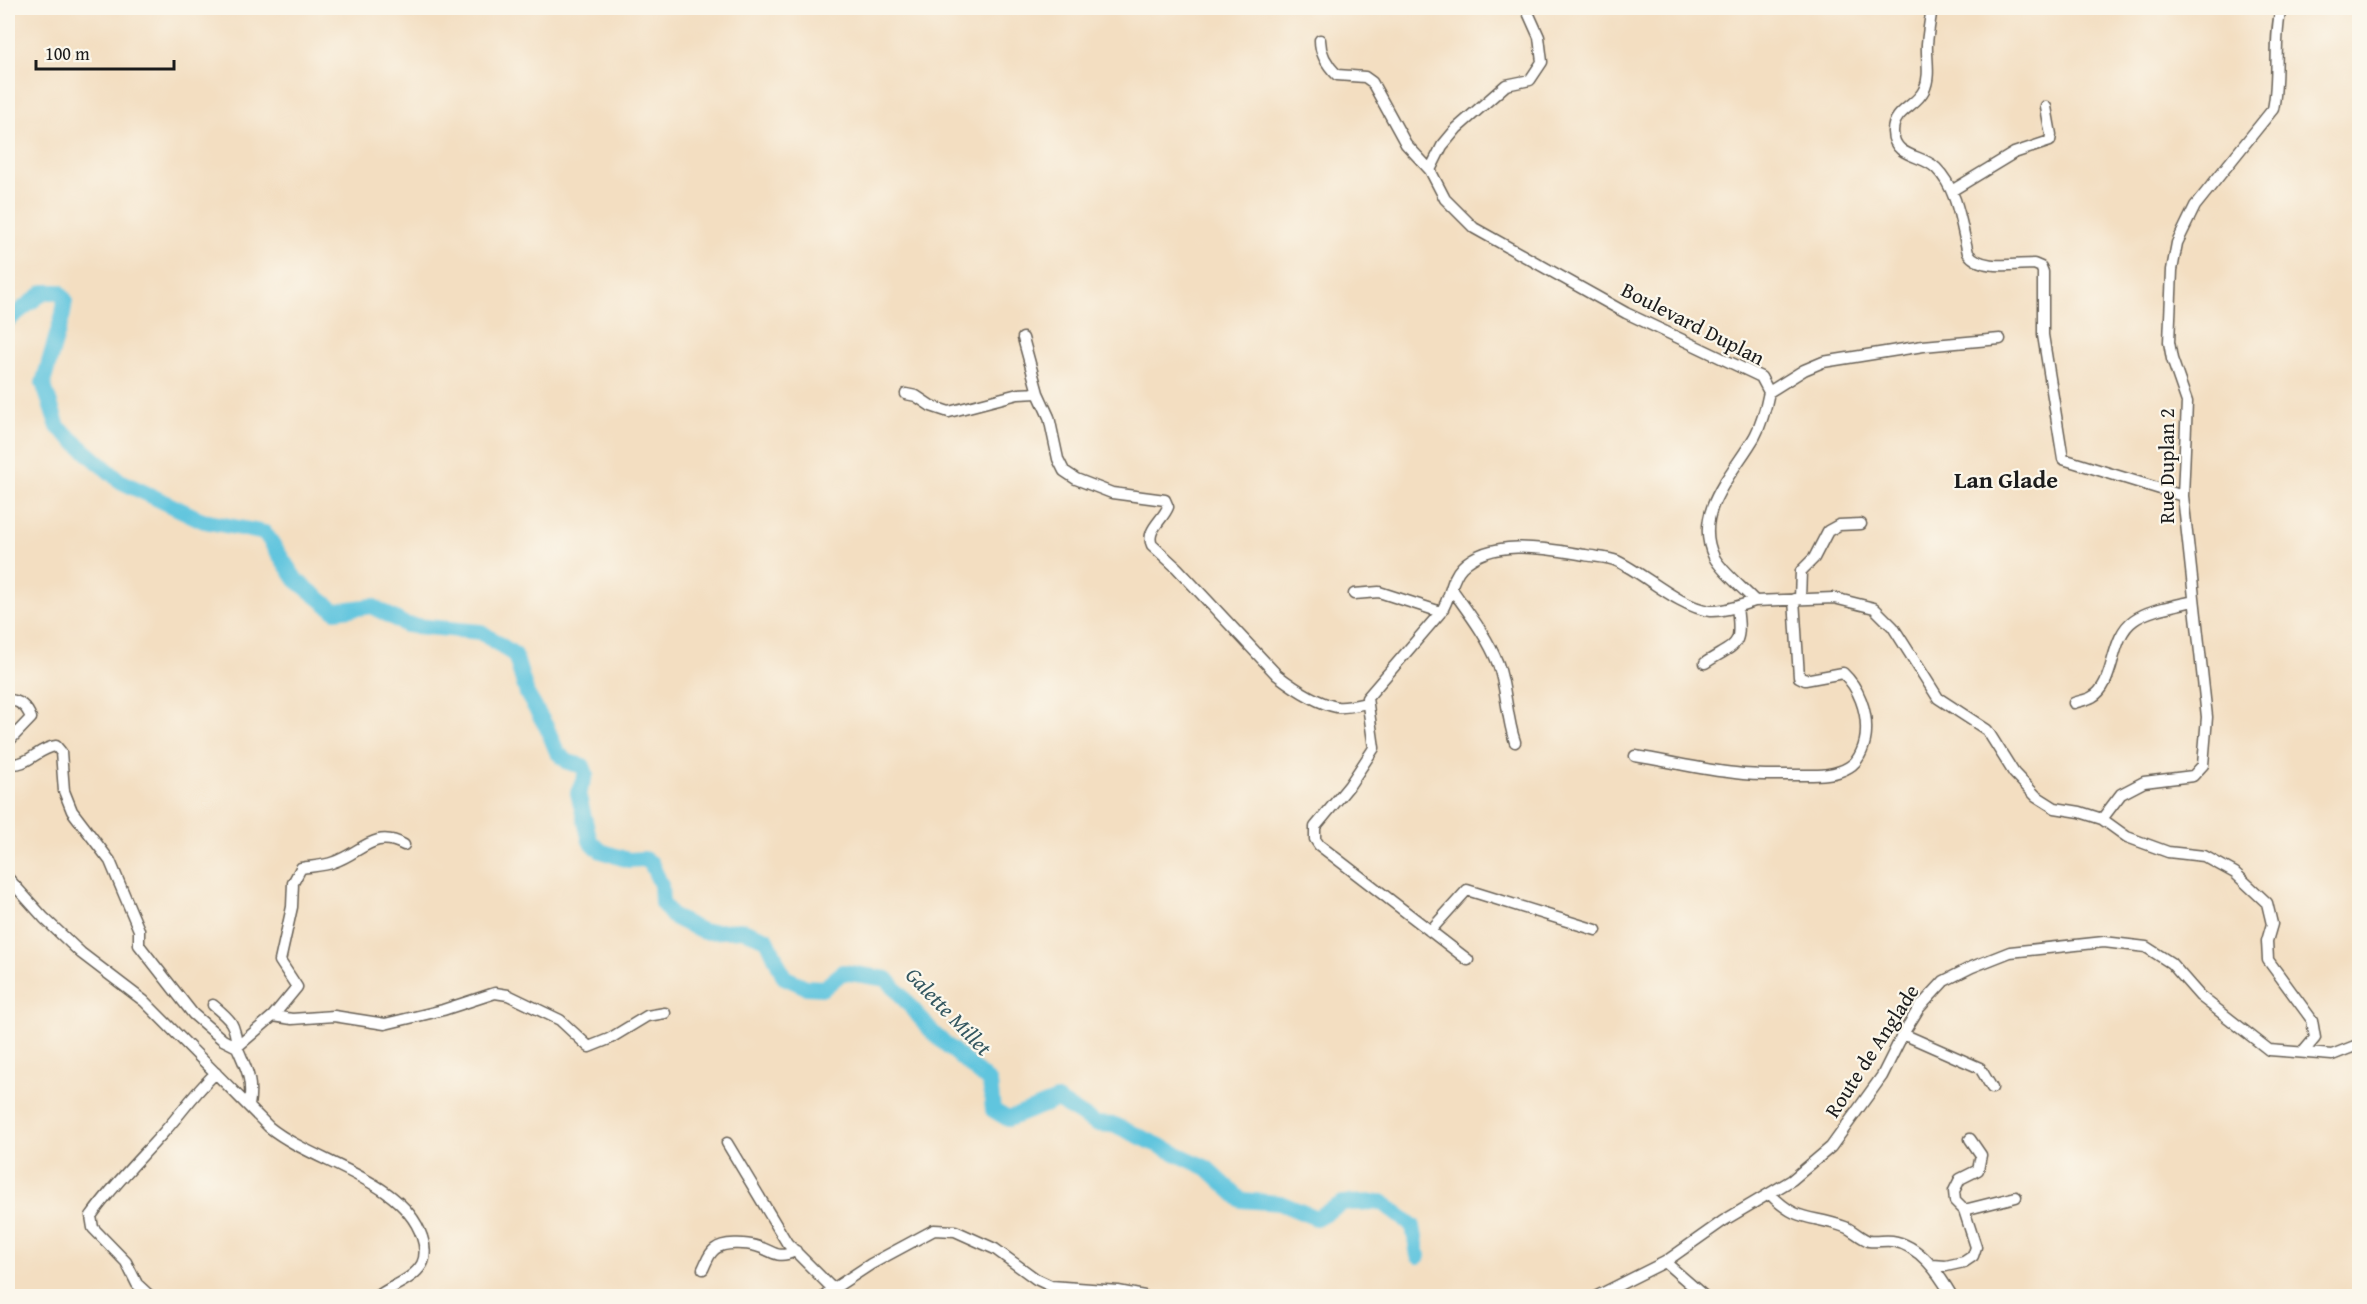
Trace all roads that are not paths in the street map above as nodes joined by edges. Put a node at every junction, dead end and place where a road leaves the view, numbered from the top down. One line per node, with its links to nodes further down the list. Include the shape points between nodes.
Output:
1 (1526, 8): 6 (street, via 1539,37 1542,62 1530,80 1506,85 1457,128)
2 (1932, 8): 7 (street, via 1926,87 1920,98 1899,114 1893,133 1899,150 1936,168)
3 (2281, 8): 13 (street, Rue Duplan 2, via 2273,109 2195,206 2177,243 2169,342 2187,402)
4 (1320, 40): 6 (street, Boulevard Duplan, via 1328,67 1336,75 1365,77 1372,82 1406,144)
5 (2046, 107): 7 (street, via 2050,141 2014,153)
6 (1430, 170): 10 (street, Boulevard Duplan, via 1445,199 1474,228 1626,313 1761,378)
7 (1953, 190): 13 (street, via 1973,260 2041,267 2043,334 2063,459)
8 (1023, 338): 11 (street)
9 (2000, 339): 10 (street, via 1823,362)
10 (1769, 392): 18 (street, Boulevard Duplan, via 1755,435 1713,500 1708,536 1715,558)
11 (1038, 393): 12 (street, via 1018,394 949,412); 24 (street, via 1064,471 1112,493 1165,500 1168,507 1151,533 1150,542 1277,675 1327,704 1339,707)
12 (906, 394)
13 (2183, 496): 19 (street, Rue Duplan 2)
14 (1861, 524): 17 (street, via 1839,525 1828,531 1814,558 1801,571)
15 (1451, 588): 20 (street, via 1464,564 1482,554 1538,547 1615,560 1687,603 1710,611); 21 (street); 27 (street, via 1488,642 1498,664)
16 (1354, 594): 21 (street, via 1379,592)
17 (1797, 599): 18 (street); 28 (street, via 1799,677 1805,680 1843,673 1865,710 1862,752 1851,766 1815,775 1764,775); 30 (street, via 1834,598 1874,608 1893,627 1938,698 1987,730 2014,773 2036,796 2055,808)
18 (1755, 601): 20 (street)
19 (2193, 601): 25 (street, via 2134,620 2117,645 2104,682 2093,697); 30 (street, Rue Duplan 2, via 2207,717 2203,765 2193,776 2144,782 2121,794)
20 (1737, 607): 22 (street, via 1739,639)
21 (1441, 612): 24 (street)
22 (1705, 663)
23 (8, 700): 26 (street, via 23,705 30,718)
24 (1366, 703): 34 (street, via 1374,748 1315,827 1315,839 1318,846)
25 (2074, 703)
26 (8, 742)
27 (1515, 742)
28 (1635, 756)
29 (8, 763): 41 (street, via 26,762 46,747 56,746 61,752 64,791 72,811 110,861 139,930 139,945 193,1014)
30 (2102, 819): 42 (street, via 2127,837 2168,852 2204,856 2235,873 2267,903 2272,924 2267,941 2268,960 2312,1020 2315,1038)
31 (404, 845): 38 (street, via 394,839 370,841 333,863 301,868 293,883 280,961 297,987)
32 (8, 878): 43 (street, via 81,953 144,1001)
33 (1596, 930): 34 (street, via 1467,890)
34 (1430, 931): 35 (street)
35 (1468, 960)
36 (213, 1005): 41 (street, via 234,1024)
37 (665, 1013): 38 (street, via 647,1016 589,1047 560,1020 508,995 495,993 385,1024 334,1016)
38 (273, 1016): 41 (street)
39 (1903, 1034): 42 (street, Route de Anglade, via 1919,1008 1944,981 1972,967 2010,952 2104,942 2146,946 2171,963 2200,996 2269,1050); 44 (street, via 1980,1068); 48 (street, Route de Anglade, via 1882,1076 1832,1147)
40 (2360, 1044): 42 (street, Route de Anglade, via 2332,1054)
41 (237, 1047): 45 (street, via 252,1087)
42 (2304, 1051)
43 (216, 1073): 45 (street); 57 (street, via 124,1173 91,1216 93,1228 126,1262 136,1284)
44 (1992, 1088)
45 (249, 1106): 58 (street, via 280,1137 358,1176 397,1201 417,1221 423,1242 422,1265)
46 (1970, 1139): 50 (street, via 1981,1155 1978,1170 1960,1179 1954,1191 1955,1201)
47 (727, 1143): 51 (street, via 780,1233)
48 (1770, 1194): 52 (street, Route de Anglade); 53 (street, via 1799,1216 1845,1227 1869,1240 1893,1241 1909,1247)
49 (2016, 1197): 50 (street)
50 (1964, 1210): 53 (street, via 1976,1247 1973,1256 1946,1266)
51 (796, 1251): 54 (street, via 784,1256 743,1243 719,1246); 55 (street)
52 (1665, 1262): 60 (street, Route de Anglade); 61 (street)
53 (1932, 1265): 62 (street)
54 (704, 1269)
55 (829, 1293): 56 (street, via 871,1264 934,1230 956,1231 995,1249 1036,1279)
56 (1072, 1293): 59 (street, via 1118,1291)
57 (150, 1296)
58 (378, 1296)
59 (1144, 1296)
60 (1597, 1296)
61 (1704, 1296)
62 (1952, 1296)

